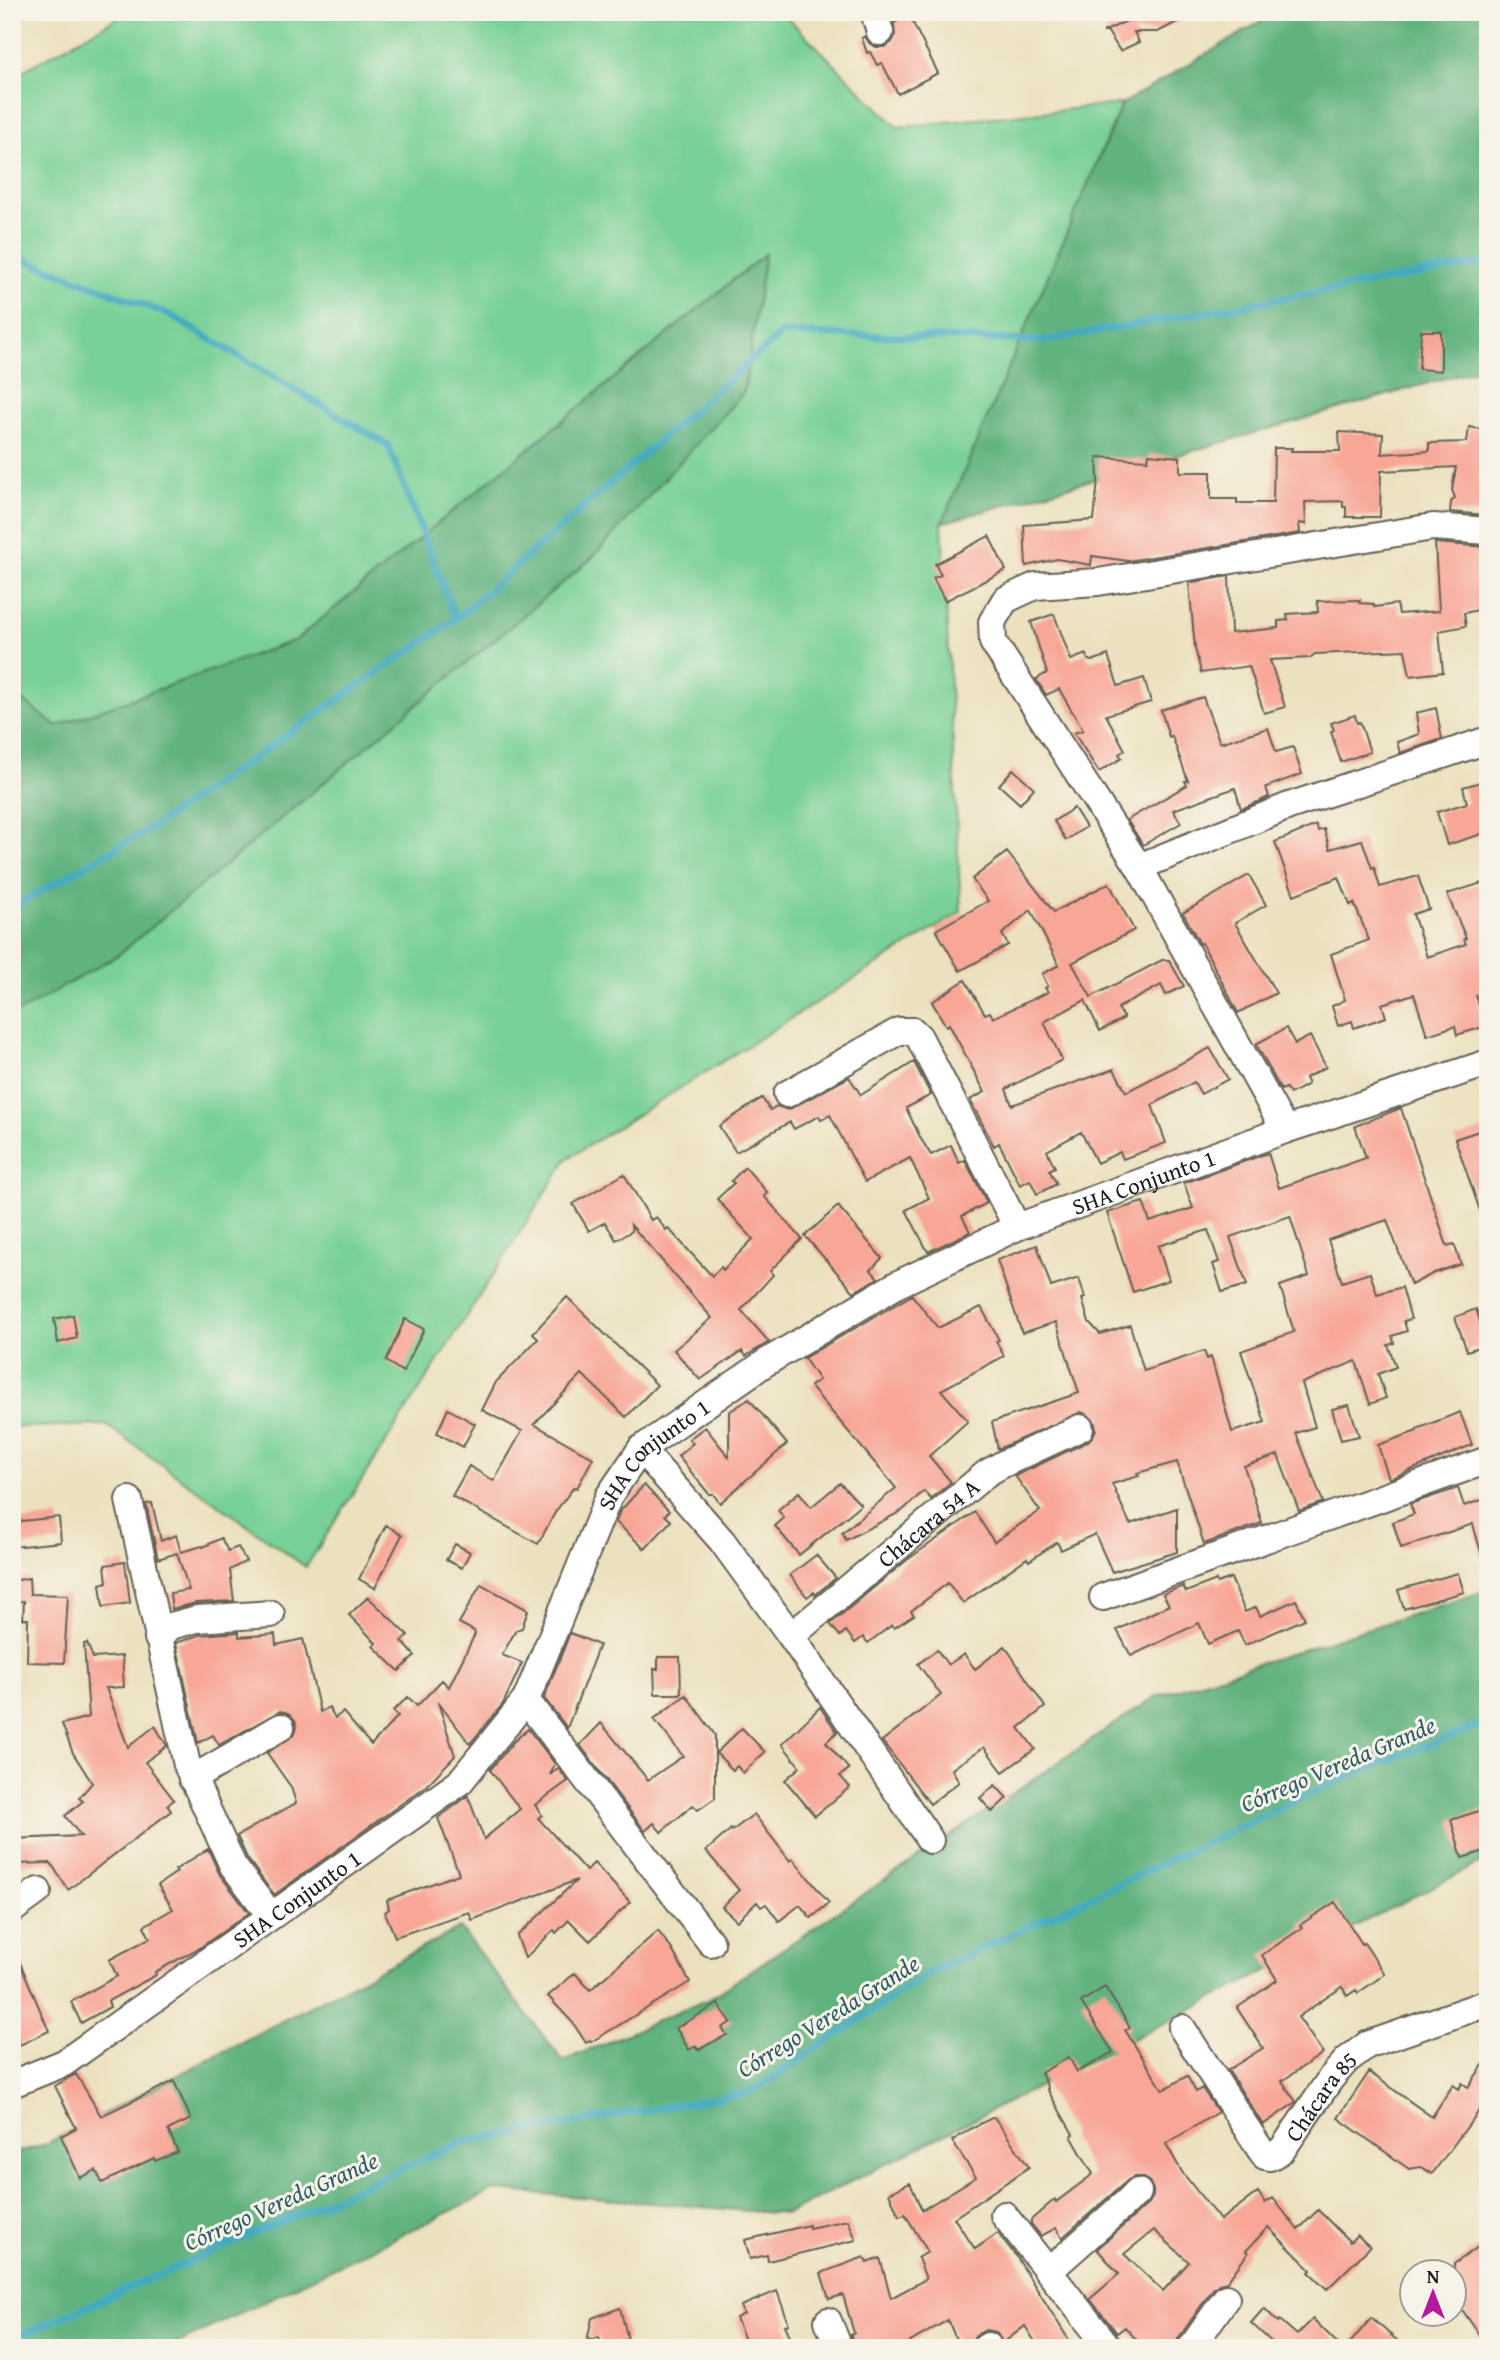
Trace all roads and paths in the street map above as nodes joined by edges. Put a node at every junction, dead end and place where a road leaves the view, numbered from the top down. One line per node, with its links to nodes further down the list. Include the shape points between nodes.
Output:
1 (1488, 531): 3 (street, via 1433,527 1111,580 1035,586 1005,600 992,622 993,642)
2 (1488, 740): 3 (street, via 1289,806)
3 (1139, 867): 6 (street)
4 (1488, 1063): 6 (street, SHA Conjunto 1)
5 (787, 1094): 7 (street, via 899,1031 913,1031)
6 (1284, 1130): 7 (street, SHA Conjunto 1)
7 (1017, 1227): 9 (street, SHA Conjunto 1, via 898,1284 765,1363)
8 (1080, 1428): 14 (street, Chácara 54 A, via 987,1473)
9 (641, 1449): 14 (street, via 722,1541); 16 (street, SHA Conjunto 1, via 609,1496)
10 (1488, 1460): 12 (street)
11 (129, 1500): 15 (street)
12 (1103, 1597)
13 (271, 1614): 15 (street, via 197,1619 172,1626)
14 (791, 1636): 19 (street)
15 (158, 1638): 18 (street)
16 (526, 1700): 22 (street, SHA Conjunto 1, via 459,1783); 23 (street)
17 (281, 1727): 18 (street)
18 (192, 1779): 22 (street, via 233,1866)
19 (930, 1840)
20 (38, 1891): 21 (street)
21 (12, 1910)
22 (271, 1916): 26 (street, SHA Conjunto 1, via 64,2063)
23 (711, 1943)
24 (1488, 2003): 25 (street, Chácara 85, via 1367,2045 1331,2078 1282,2150 1270,2157 1260,2149)
25 (1182, 2028)
26 (12, 2084)
27 (1138, 2192): 29 (street)
28 (1004, 2215): 29 (street)
29 (1049, 2271): 33 (street)
30 (1226, 2298): 34 (street)
31 (828, 2321): 32 (street)
32 (839, 2348)
33 (1109, 2348)
34 (1191, 2348)

